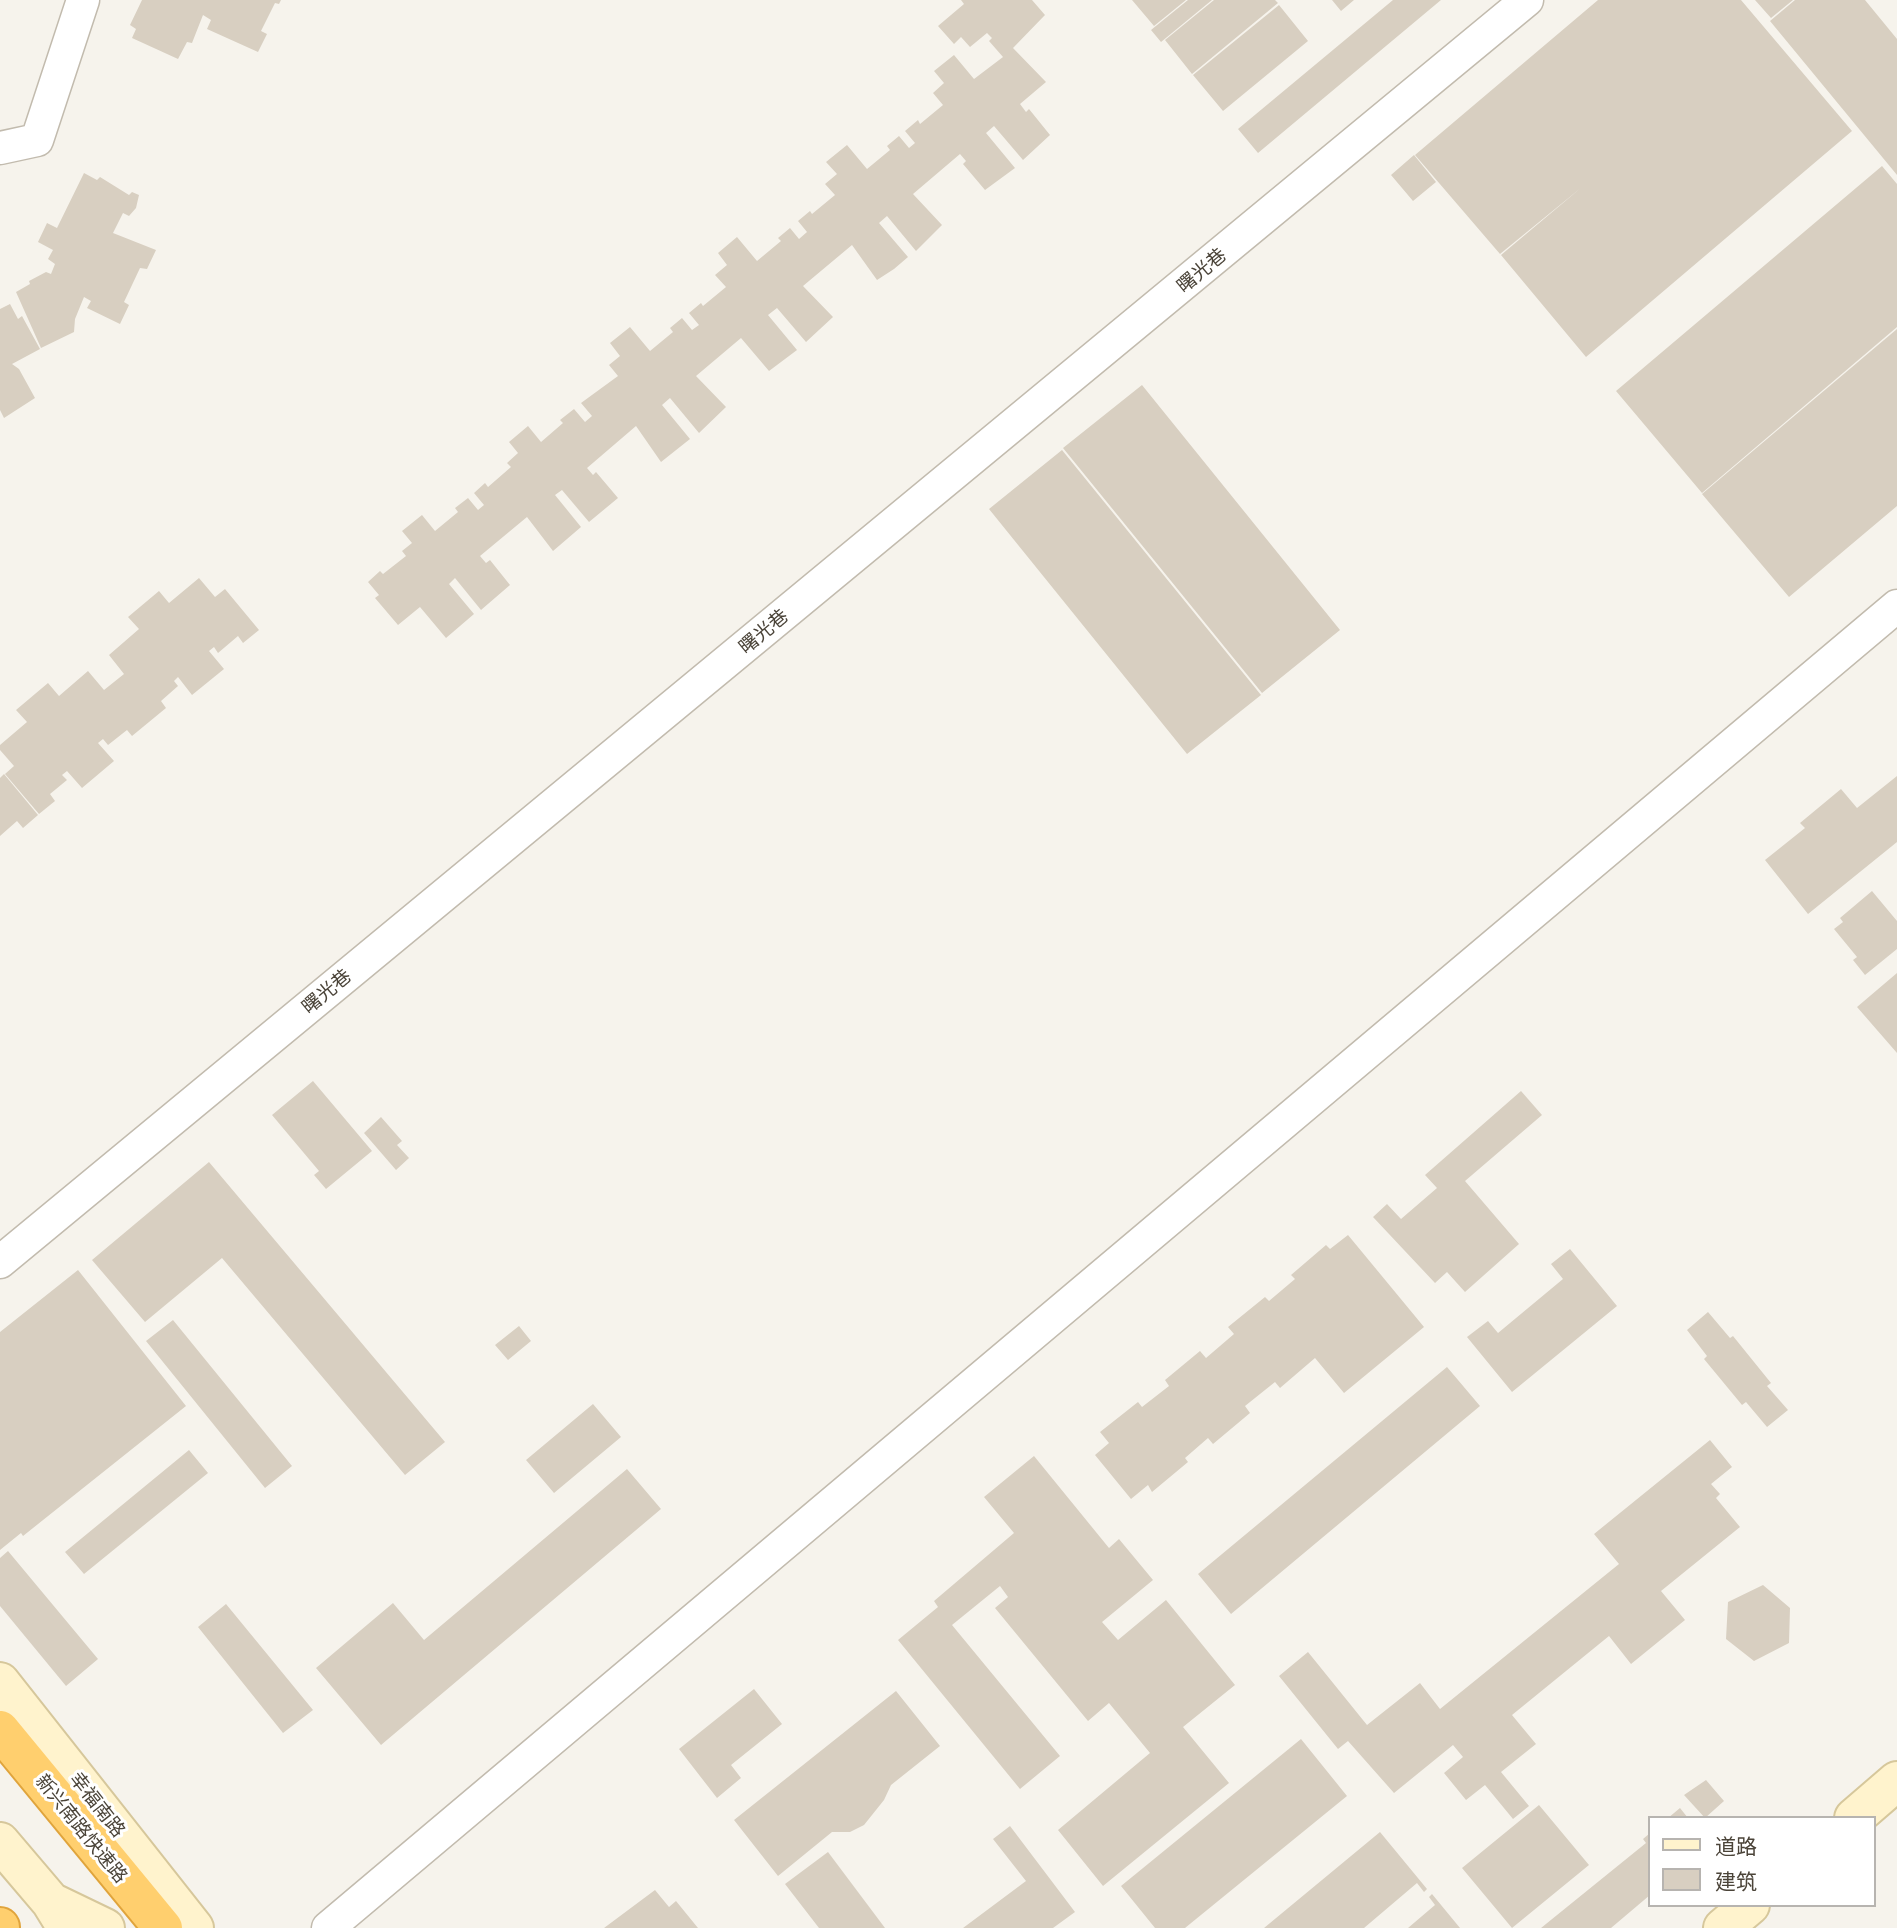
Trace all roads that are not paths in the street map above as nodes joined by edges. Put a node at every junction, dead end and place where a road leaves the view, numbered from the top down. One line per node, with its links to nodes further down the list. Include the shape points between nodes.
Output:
1 (83, 0): 3 (street, via 37,140)
2 (1527, 0): 5 (street, 曙光巷)
3 (0, 148)
4 (1897, 606): 16 (street)
5 (0, 1262)
6 (0, 1682): 15 (main road, 幸福南路)
7 (0, 1730): 14 (highway, 新兴南路快速路)
8 (1897, 1781): 9 (main road)
9 (1856, 1816)
10 (0, 1842): 12 (main road)
11 (1748, 1907): 17 (main road)
12 (59, 1915): 13 (main road)
13 (105, 1928)
14 (163, 1928)
15 (194, 1928)
16 (328, 1928)
17 (1723, 1928)

